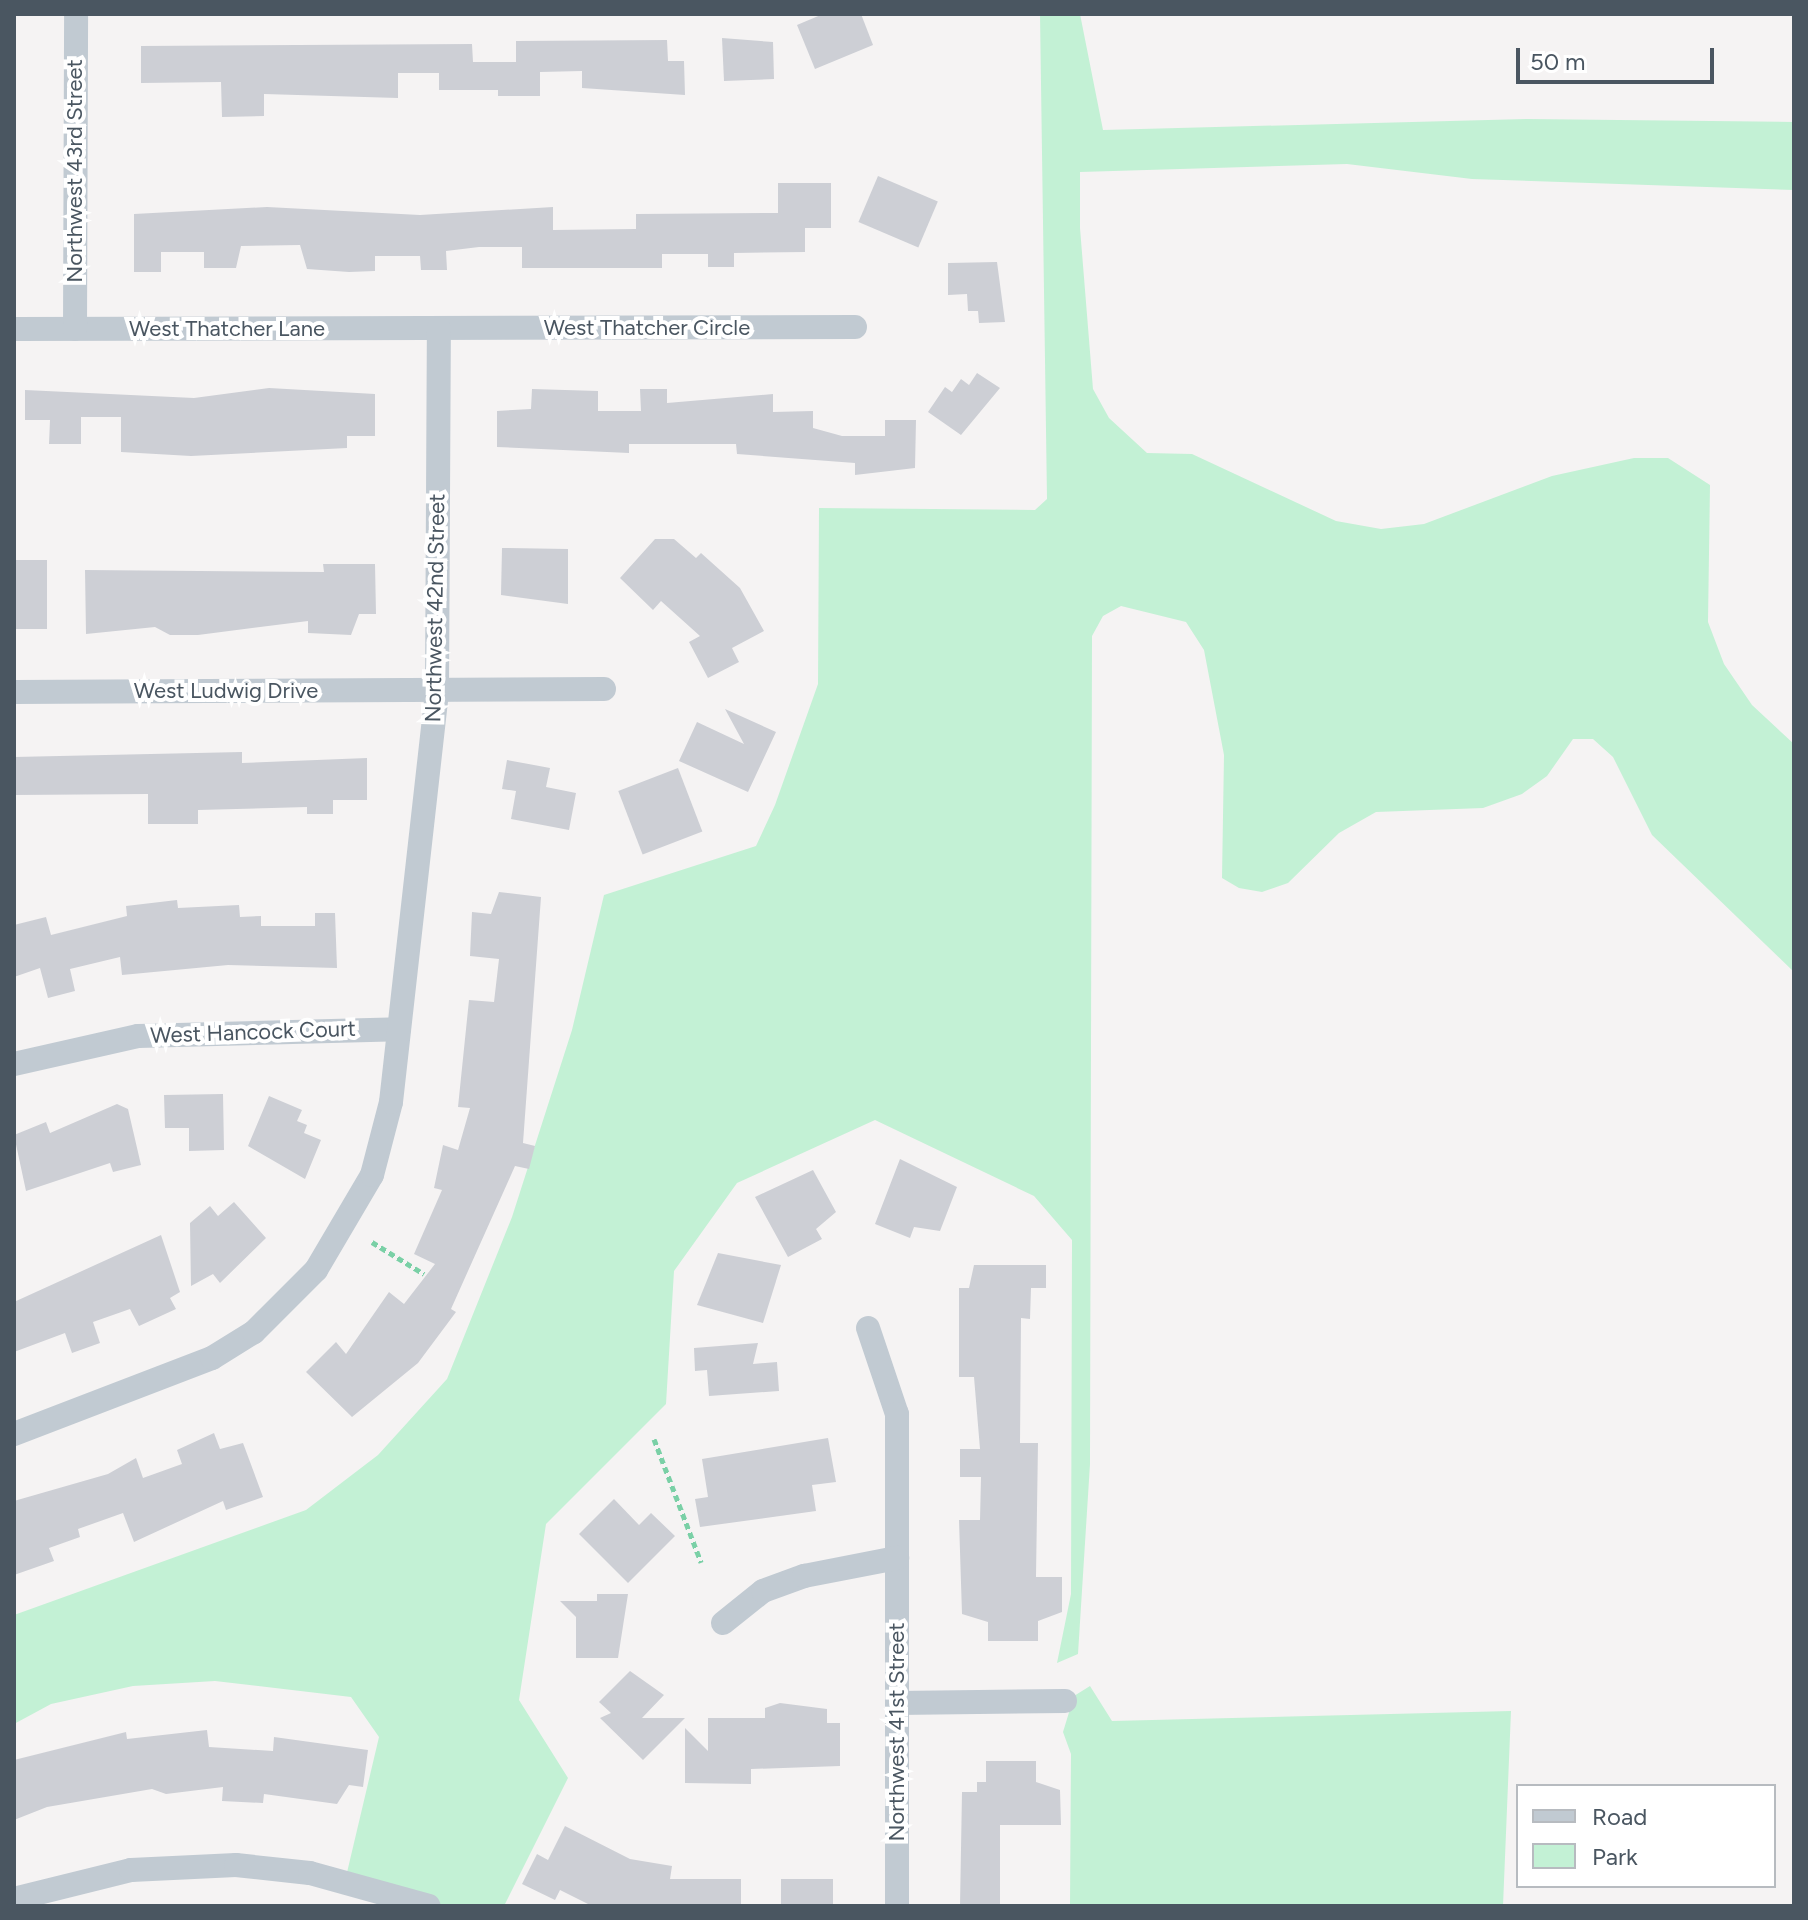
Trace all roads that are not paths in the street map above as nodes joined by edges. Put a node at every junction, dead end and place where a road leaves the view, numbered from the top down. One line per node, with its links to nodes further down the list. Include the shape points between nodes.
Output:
1 (76, 14): 4 (street, Northwest 43rd Street)
2 (855, 327): 5 (street, West Thatcher Circle)
3 (14, 329): 4 (street, West Thatcher Lane)
4 (75, 329): 5 (street, West Thatcher Lane)
5 (439, 329): 7 (street, Northwest 42nd Street)
6 (604, 689): 7 (street, West Ludwig Drive)
7 (437, 690): 8 (street, West Ludwig Drive); 9 (street, Northwest 42nd Street)
8 (14, 692)
9 (399, 1029): 10 (street, West Hancock Court, via 138,1036); 12 (street, Northwest 42nd Street, via 391,1102 372,1175 344,1232 289,1301 212,1358)
10 (14, 1064)
11 (868, 1328): 13 (street, Northwest 41st Street, via 897,1414)
12 (14, 1434)
13 (897, 1558): 14 (street, via 804,1576 763,1591); 16 (street, Northwest 41st Street)
14 (723, 1623)
15 (1065, 1701): 16 (street)
16 (897, 1703): 19 (street, Northwest 41st Street)
17 (27, 1899): 18 (street, via 131,1870 236,1865 310,1873)
18 (429, 1906)
19 (897, 1906)

